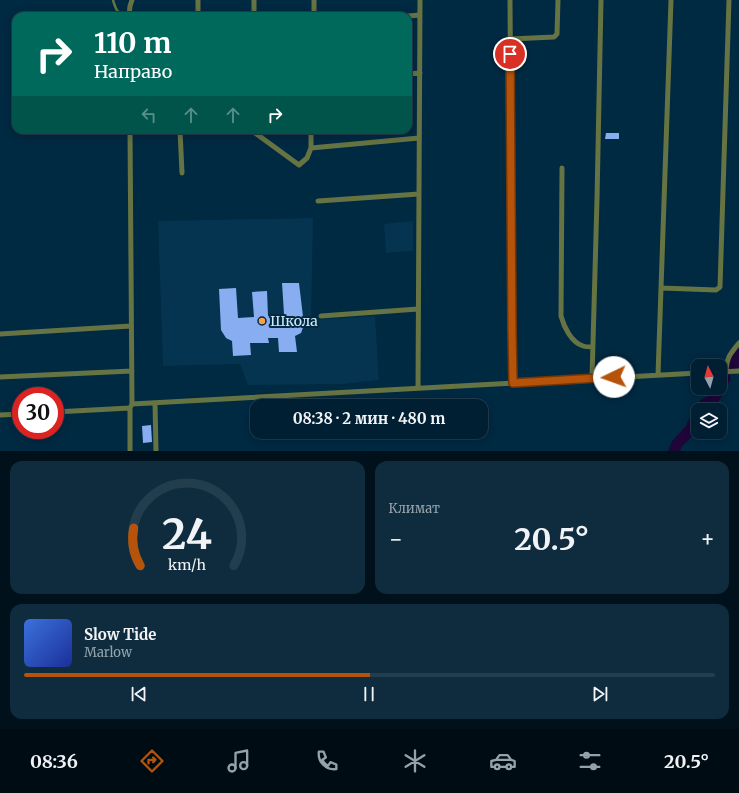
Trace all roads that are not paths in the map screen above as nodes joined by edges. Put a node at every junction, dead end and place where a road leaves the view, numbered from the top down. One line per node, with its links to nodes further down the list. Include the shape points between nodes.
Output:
1 (113, 0): 12 (lane)
2 (132, 0): 13 (street)
3 (198, 0): 14 (street)
4 (254, 0): 15 (street)
5 (314, 0): 16 (street)
6 (420, 0): 17 (street)
7 (510, 0): 19 (street)
8 (558, 0): 19 (street, via 557,34 554,37)
9 (601, 0): 38 (street)
10 (671, 0): 32 (street)
11 (729, 0): 32 (street, via 720,287 716,290)
12 (120, 12)
13 (129, 12)
14 (198, 12)
15 (254, 12)
16 (314, 12)
17 (420, 15): 18 (street); 20 (street)
18 (412, 16)
19 (510, 39): 47 (street)
20 (420, 73): 21 (street); 26 (street)
21 (412, 74)
22 (130, 134): 35 (street)
23 (180, 134): 29 (street)
24 (257, 134): 27 (street, via 299,165 308,158)
25 (311, 134): 27 (street)
26 (419, 138): 27 (street); 30 (street)
27 (311, 148)
28 (562, 168): 38 (street, via 561,316 573,340 582,346)
29 (182, 173)
30 (419, 194): 31 (street); 33 (street)
31 (318, 201)
32 (661, 288): 44 (street)
33 (418, 308): 34 (street); 48 (street)
34 (322, 316)
35 (131, 326): 36 (street); 40 (street)
36 (0, 334)
37 (739, 343): 39 (street)
38 (592, 347): 46 (street)
39 (727, 361)
40 (132, 371): 45 (street); 50 (street)
41 (739, 371): 42 (street)
42 (727, 372)
43 (691, 373): 44 (street)
44 (658, 375): 46 (street)
45 (0, 378)
46 (592, 378): 47 (street)
47 (513, 383): 48 (street)
48 (418, 388): 49 (street)
49 (155, 403): 50 (street); 55 (street)
50 (131, 406): 51 (street); 54 (street)
51 (64, 411)
52 (12, 414): 53 (street)
53 (0, 415)
54 (130, 451)
55 (156, 451)

